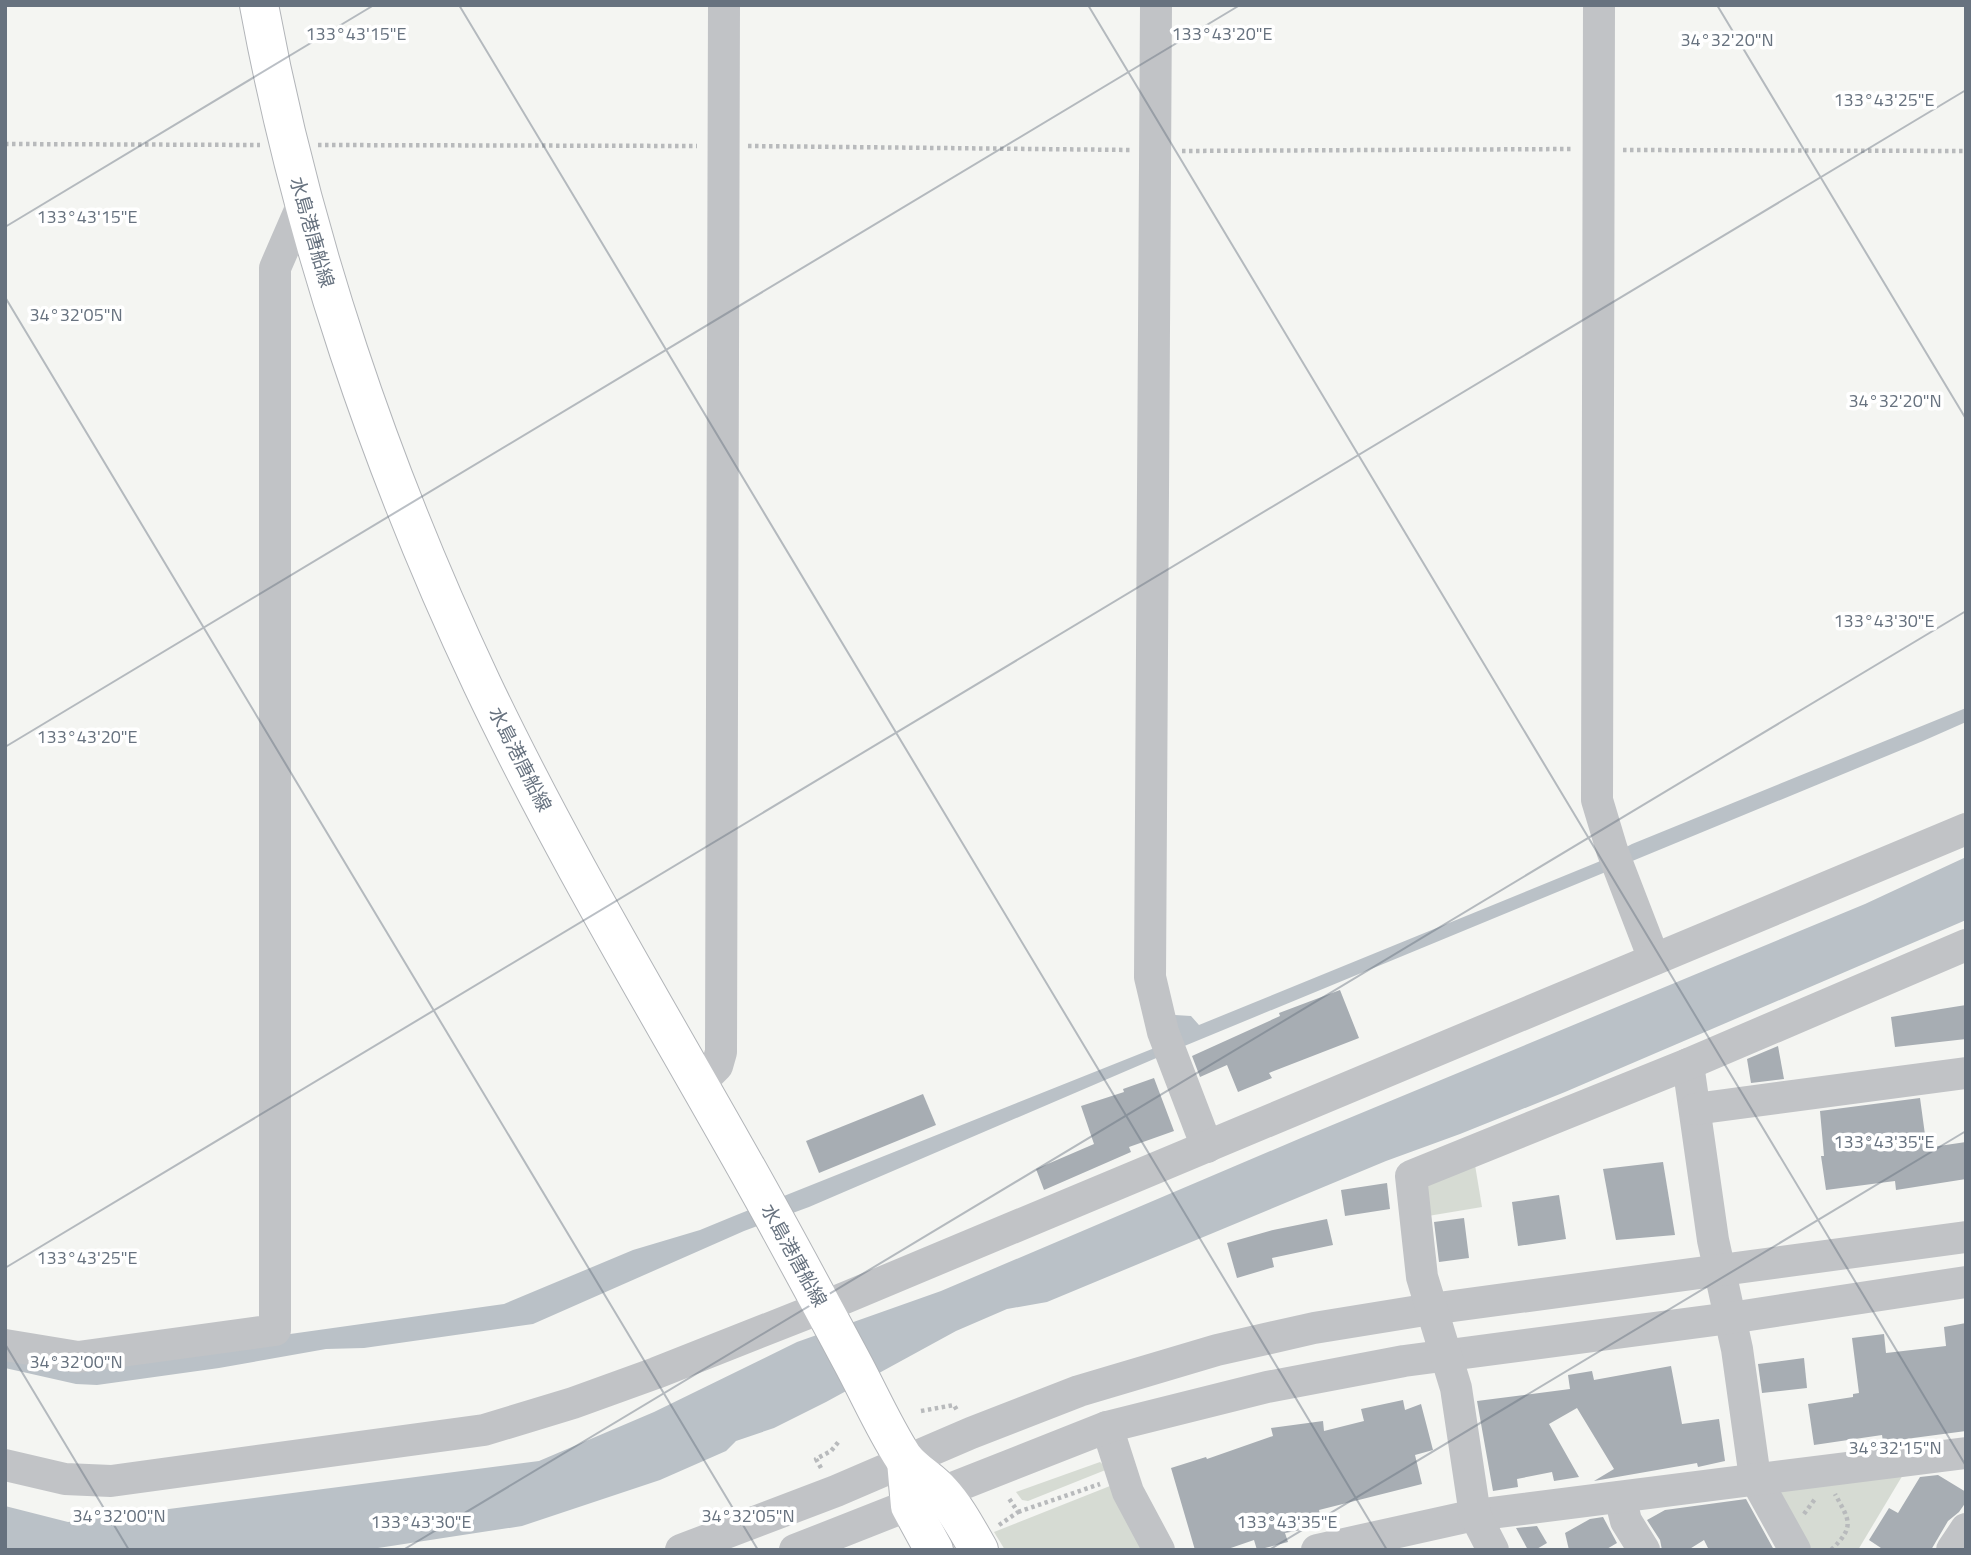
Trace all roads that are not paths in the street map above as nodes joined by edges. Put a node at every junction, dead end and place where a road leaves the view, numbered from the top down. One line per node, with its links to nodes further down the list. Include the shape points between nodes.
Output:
1 (258, 5): 5 (main road, 水島港唐船線)
2 (724, 5): 11 (street, via 722,1052 718,1066)
3 (1156, 5): 13 (street, via 1150,977 1167,1043)
4 (1599, 5): 8 (street, via 1597,800)
5 (304, 201): 11 (main road, 水島港唐船線, via 364,394 448,609 528,775); 20 (street, via 275,268 275,1330 78,1357)
6 (1966, 829): 8 (street)
7 (1966, 945): 9 (street)
8 (1654, 959): 13 (street)
9 (1688, 1064): 12 (street); 17 (street, via 1412,1176 1422,1277)
10 (1966, 1073): 12 (street)
11 (699, 1084): 18 (main road, 水島港唐船線)
12 (1695, 1109): 15 (street)
13 (1207, 1147): 18 (street)
14 (1966, 1237): 15 (street)
15 (1720, 1270): 17 (street); 19 (street)
16 (1966, 1282): 19 (street)
17 (1431, 1309): 21 (street); 24 (street, via 1314,1328 1144,1370)
18 (827, 1315): 24 (main road, 水島港唐船線); 25 (street, via 484,1430 111,1480 65,1479)
19 (1730, 1318): 21 (street); 27 (street)
20 (5, 1345)
21 (1446, 1356): 22 (street, via 1317,1377); 30 (street, via 1456,1388)
22 (1107, 1427): 29 (street); 37 (street, via 1128,1492)
23 (1966, 1453): 27 (street)
24 (906, 1461): 29 (main road, 水島港唐船線); 34 (street)
25 (5, 1465)
26 (1125, 1475): 38 (street, via 1147,1498)
27 (1755, 1478): 28 (street); 41 (street)
28 (1620, 1497): 30 (street); 40 (street, via 1626,1521)
29 (927, 1500): 32 (main road, 水島港唐船線); 35 (street); 36 (main road, 水島港唐船線)
30 (1475, 1515): 33 (street); 39 (street)
31 (1966, 1529): 42 (street)
32 (987, 1539)
33 (1332, 1548)
34 (681, 1550)
35 (796, 1550)
36 (933, 1550)
37 (1159, 1550)
38 (1177, 1550)
39 (1493, 1550)
40 (1644, 1550)
41 (1795, 1550)
42 (1952, 1550)

